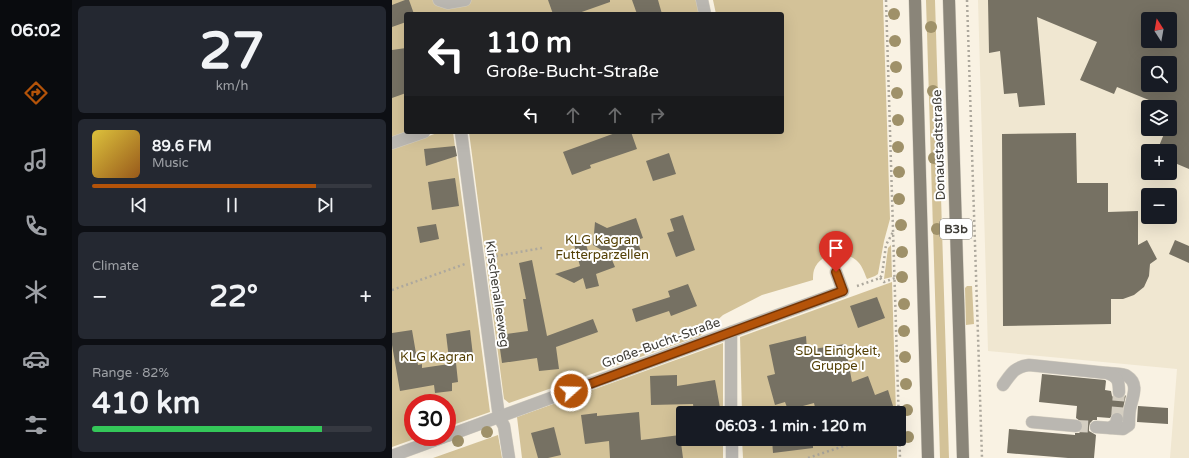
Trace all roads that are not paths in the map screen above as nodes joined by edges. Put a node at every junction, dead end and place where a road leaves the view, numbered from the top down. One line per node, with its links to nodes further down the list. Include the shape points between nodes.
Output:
1 (465, 0): 5 (street)
2 (702, 0): 6 (street)
3 (915, 0): 26 (main road, Donaustadtstraße / B3b)
4 (949, 0): 27 (main road, Donaustadtstraße / B3b)
5 (444, 6)
6 (705, 12)
7 (418, 134): 9 (street)
8 (461, 134): 16 (street, Kirschenalleeweg)
9 (392, 143)
10 (836, 272): 11 (street, Große-Bucht-Straße, via 843,291)
11 (731, 332): 15 (street); 16 (street, Große-Bucht-Straße)
12 (1107, 373): 13 (street, via 1019,366); 14 (street, via 1116,376); 19 (street, via 1126,375 1135,386 1129,425 1123,430 1113,423)
13 (1003, 385)
14 (1119, 392)
15 (731, 406)
16 (499, 417): 20 (street, Große-Bucht-Straße); 24 (street, Kirschenalleeweg, via 504,426)
17 (1032, 422): 18 (street)
18 (1076, 426)
19 (1096, 427)
20 (456, 433)
21 (419, 446): 23 (street)
22 (732, 446): 25 (street)
23 (392, 456)
24 (509, 458)
25 (732, 458)
26 (928, 458)
27 (963, 458)

